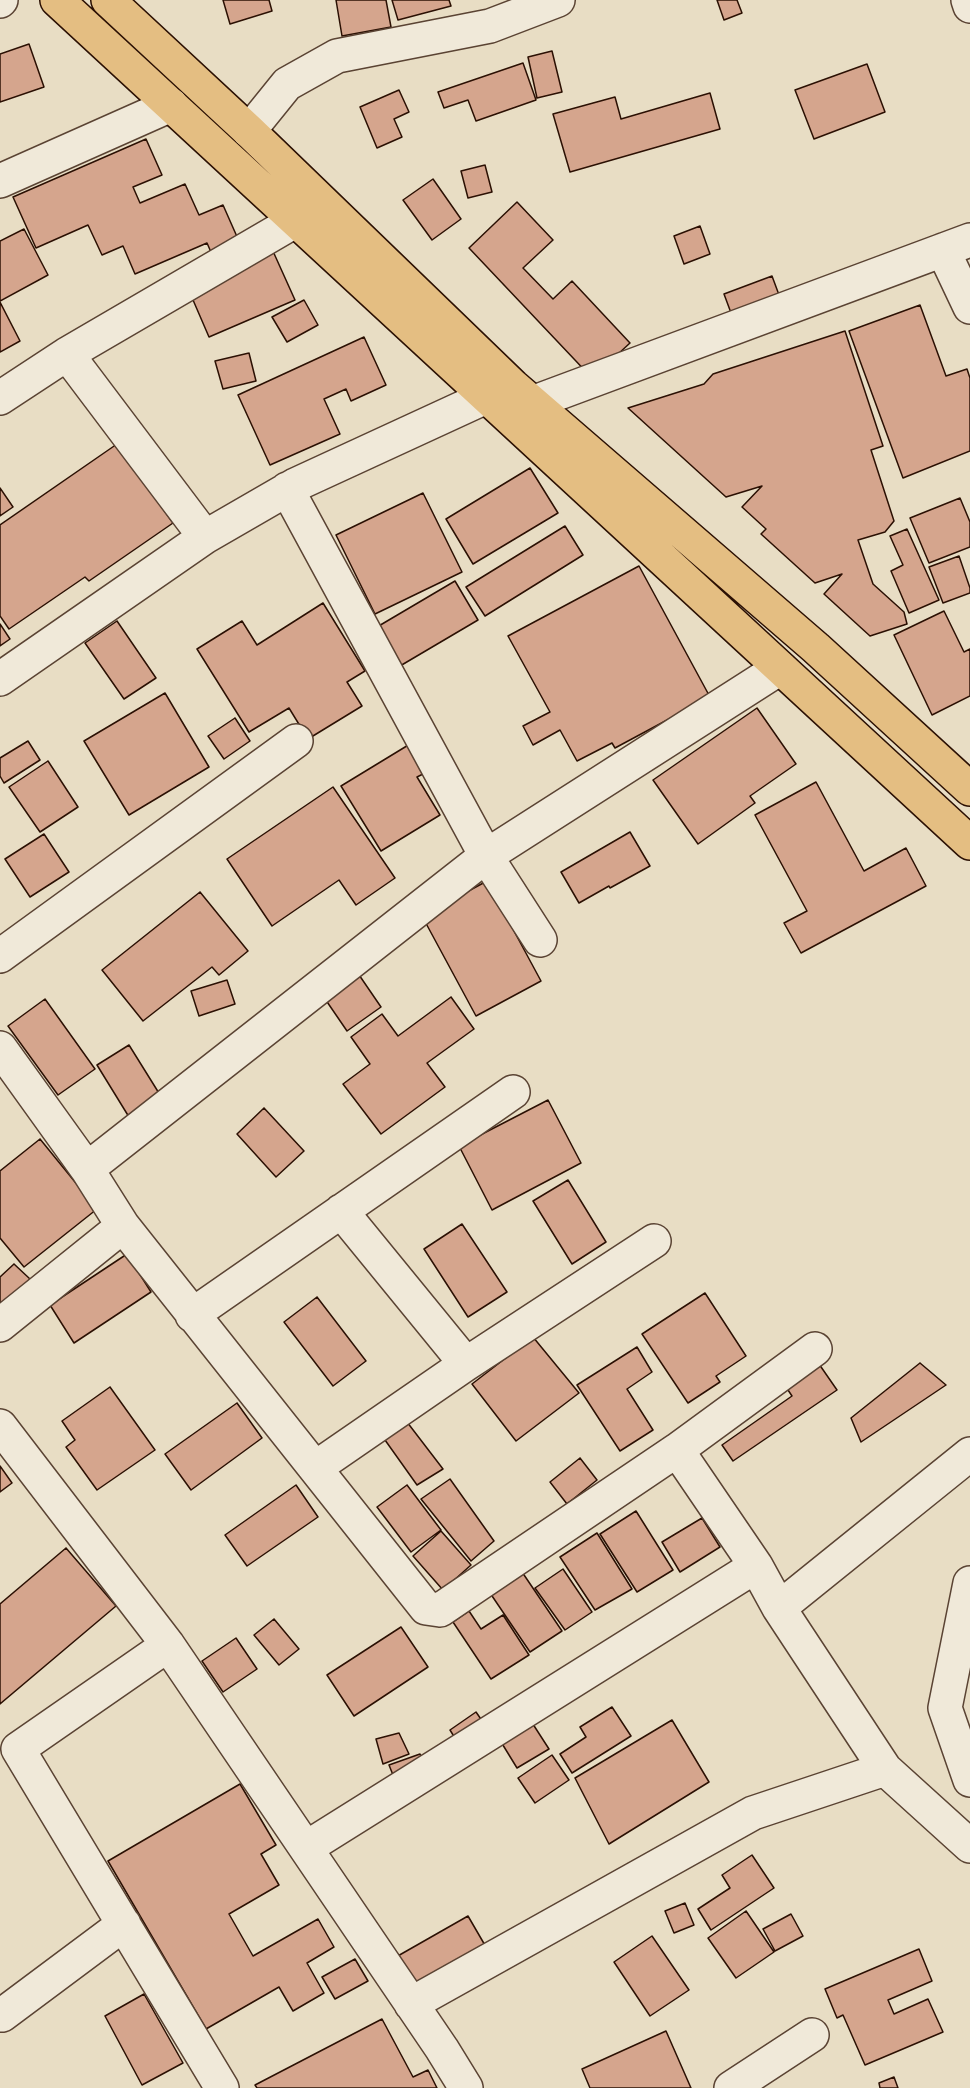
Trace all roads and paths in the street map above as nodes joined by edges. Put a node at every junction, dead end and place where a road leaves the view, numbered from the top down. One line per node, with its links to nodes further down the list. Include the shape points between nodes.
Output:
1 (57, 0): 6 (main road)
2 (108, 0): 7 (main road)
3 (558, 0): 7 (street, via 490,26 337,56 286,84)
4 (968, 0): 5 (street)
5 (970, 6)
6 (171, 105): 8 (street); 9 (main road)
7 (249, 131): 15 (main road)
8 (0, 181)
9 (295, 221): 12 (street); 13 (main road)
10 (957, 245): 11 (street); 15 (street)
11 (970, 307)
12 (67, 354): 14 (street); 17 (street)
13 (486, 397): 16 (street); 18 (main road)
14 (0, 398)
15 (532, 403): 21 (main road, via 816,648)
16 (287, 489): 17 (street); 23 (street)
17 (205, 537): 19 (street)
18 (780, 668): 22 (main road); 23 (street)
19 (0, 679)
20 (296, 741): 25 (street)
21 (970, 789)
22 (970, 843)
23 (486, 856): 24 (street); 28 (street)
24 (540, 940)
25 (0, 956)
26 (0, 1048): 28 (street)
27 (513, 1092): 29 (street)
28 (87, 1169): 30 (street)
29 (341, 1211): 32 (street); 35 (street)
30 (123, 1226): 32 (street); 33 (street)
31 (654, 1241): 35 (street)
32 (192, 1315): 39 (street)
33 (0, 1324)
34 (814, 1349): 37 (street)
35 (466, 1364): 39 (street)
36 (0, 1426): 43 (street)
37 (676, 1450): 39 (street, via 440,1610 426,1608); 40 (street)
38 (970, 1454): 42 (street)
39 (315, 1468)
40 (756, 1566): 42 (street); 48 (street)
41 (970, 1583): 46 (street, via 945,1708)
42 (779, 1608): 45 (street)
43 (168, 1645): 44 (street); 48 (street)
44 (6, 1739): 49 (street)
45 (885, 1769): 47 (street); 50 (street, via 753,1813)
46 (970, 1780)
47 (970, 1846)
48 (306, 1848): 50 (street)
49 (124, 1924): 51 (street); 53 (street)
50 (411, 2004): 54 (street)
51 (2, 2015)
52 (812, 2035): 55 (street)
53 (222, 2088)
54 (466, 2088)
55 (730, 2088)

